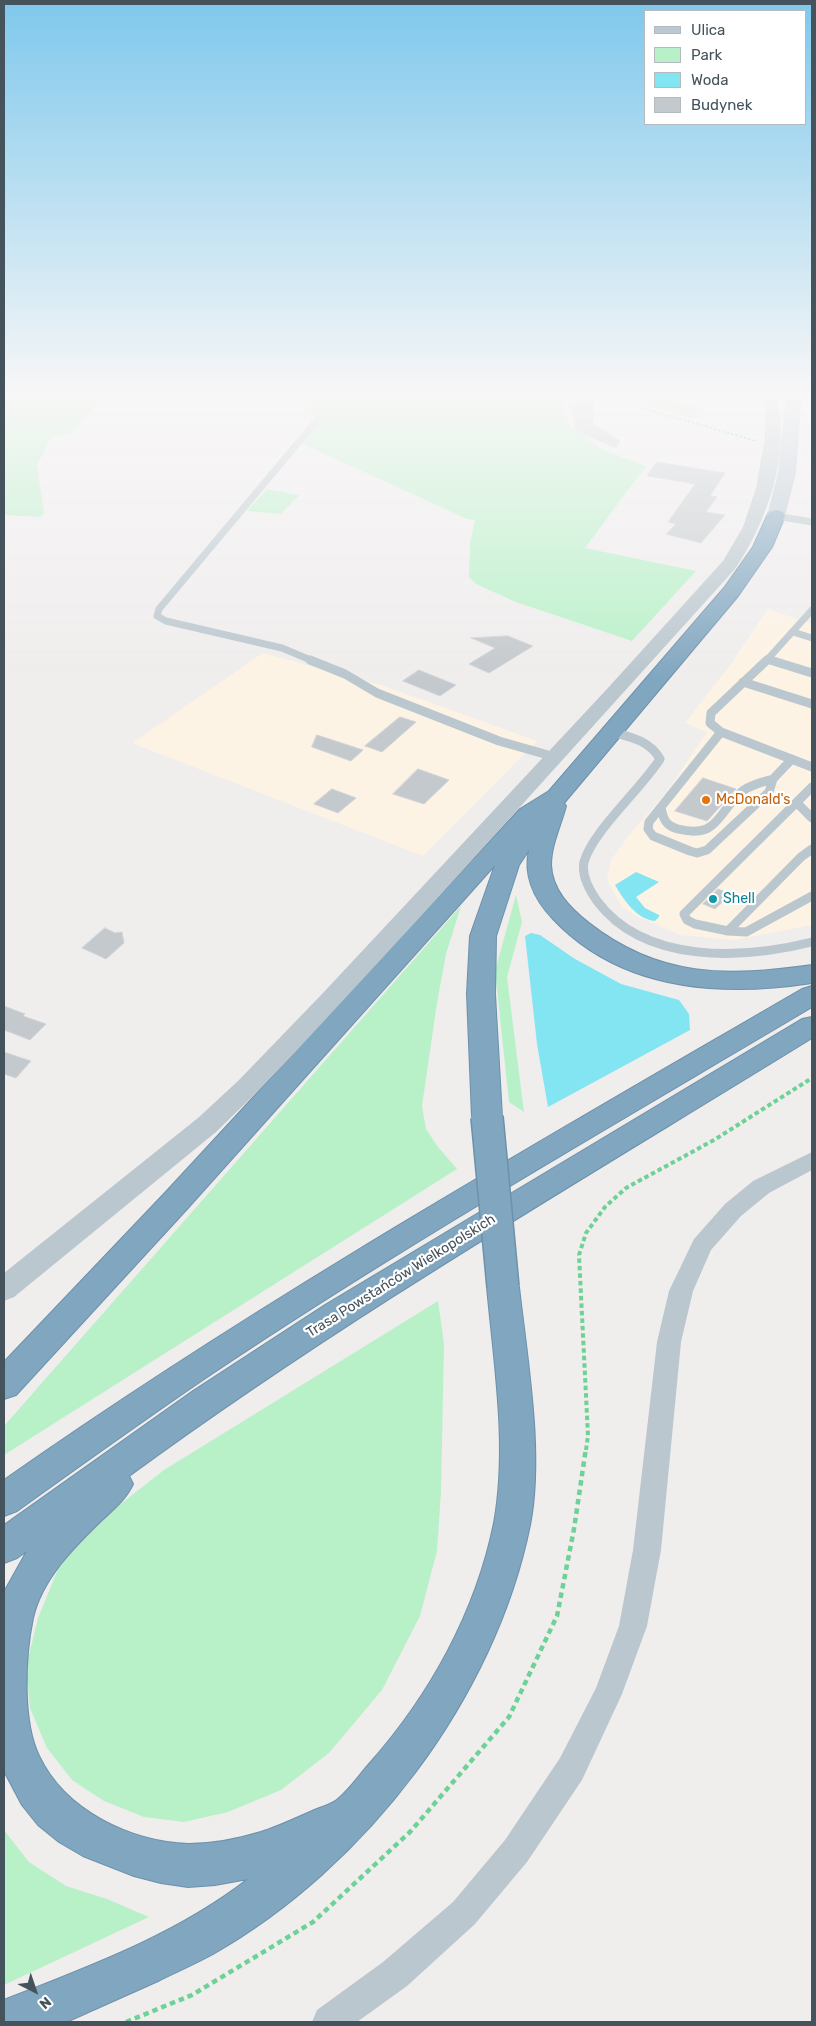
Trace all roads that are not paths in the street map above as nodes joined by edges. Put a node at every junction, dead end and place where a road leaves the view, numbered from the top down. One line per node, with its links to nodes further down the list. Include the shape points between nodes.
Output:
1 (258, 490): 15 (lane, via 159,609 157,616 166,621 282,648 345,674 377,693 499,741)
2 (762, 490): 15 (street, via 757,514 735,556)
3 (783, 490): 4 (main road)
4 (776, 516): 5 (lane); 13 (highway, via 762,547 731,592)
5 (812, 522)
6 (812, 610): 7 (lane)
7 (793, 632): 8 (lane); 9 (lane)
8 (812, 638)
9 (768, 659): 10 (lane); 11 (lane)
10 (812, 673)
11 (743, 682): 12 (lane); 14 (lane, via 711,713 710,723)
12 (812, 704)
13 (612, 732): 20 (highway); 27 (lane, via 652,747 660,759 597,838 584,863 586,884 599,904 613,918 658,944 691,952 759,953)
14 (721, 732): 16 (lane); 22 (lane)
15 (555, 757): 32 (street, via 248,1086 207,1125)
16 (792, 759): 17 (lane); 18 (lane)
17 (812, 767)
18 (773, 779): 22 (lane, via 741,791 710,829 697,838 687,839 666,832); 22 (lane, via 769,792 711,848 702,852 690,852 650,832 649,822)
19 (812, 787): 21 (lane)
20 (558, 795): 28 (highway, via 539,865 546,892 557,909 593,942 632,963 682,978 750,982); 33 (highway, via 528,814); 37 (highway, bridge, via 537,819 507,865 484,936 481,994 487,1117 514,1402 516,1467 512,1520 503,1565 458,1672 393,1769)
21 (797, 803): 23 (lane); 26 (lane, via 684,914 690,922)
22 (661, 807)
23 (812, 818)
24 (812, 848): 26 (lane)
25 (812, 896): 26 (lane, via 754,929)
26 (728, 931)
27 (812, 942)
28 (812, 974)
29 (812, 995): 35 (highway, via 323,1284 148,1398)
30 (812, 1026): 34 (highway, Trasa Powstańców Wielkopolskich, via 337,1314)
31 (812, 1160): 39 (street, via 761,1187 733,1210 702,1245 681,1291 670,1342 647,1550 633,1626 608,1694 571,1769 516,1851 464,1912 395,1974)
32 (4, 1290)
33 (4, 1386)
34 (205, 1401): 36 (highway, Trasa Powstańców Wielkopolskich); 37 (highway, via 68,1528 22,1595 11,1629 7,1699 17,1758 41,1798 79,1832 124,1852 178,1864 213,1864 259,1854 292,1844)
35 (4, 1500)
36 (4, 1546)
37 (354, 1812): 38 (highway, via 299,1867 199,1938 102,1983)
38 (6, 2022)
39 (329, 2022)

